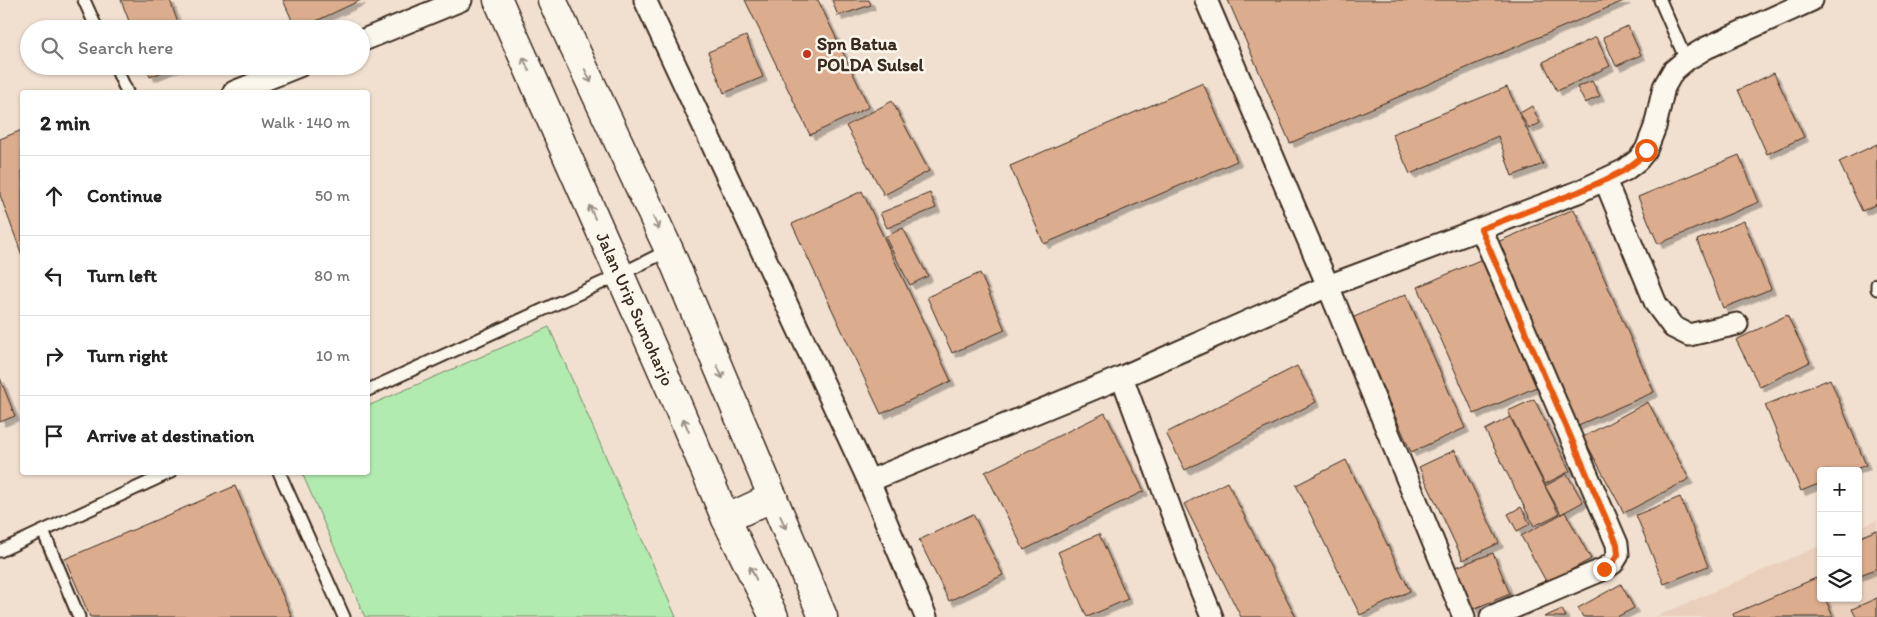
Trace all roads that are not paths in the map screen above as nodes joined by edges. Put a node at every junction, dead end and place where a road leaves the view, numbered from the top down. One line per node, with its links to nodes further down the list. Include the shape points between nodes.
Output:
1 (84, 0): 9 (lane)
2 (461, 0): 10 (street)
3 (498, 0): 19 (highway, Jalan Urip Sumoharjo, one-way to 3)
4 (552, 0): 18 (highway, one-way to 18)
5 (645, 0): 28 (street)
6 (1206, 0): 21 (street)
7 (1660, 0): 11 (lane)
8 (1812, 0): 11 (street)
9 (93, 20)
10 (370, 37)
11 (1686, 60): 16 (street, via 1673,71 1664,87 1646,150 1625,170)
12 (119, 75): 14 (lane)
13 (276, 75): 15 (street)
14 (126, 90)
15 (239, 90)
16 (1605, 180): 17 (street); 23 (street, via 1656,304 1673,327 1689,335)
17 (1481, 229): 21 (street); 40 (street, via 1617,544 1618,555 1604,569)
18 (669, 250): 19 (lane); 29 (highway, one-way to 29)
19 (619, 275): 25 (lane); 30 (highway, Jalan Urip Sumoharjo, one-way to 19)
20 (1877, 284): 22 (lane)
21 (1328, 286): 24 (street); 39 (street)
22 (1877, 290)
23 (1737, 324)
24 (1122, 377): 28 (street); 38 (street)
25 (370, 389)
26 (164, 475): 31 (lane)
27 (280, 475): 34 (lane)
28 (869, 481): 37 (street)
29 (773, 497): 30 (highway); 36 (highway, one-way to 36)
30 (726, 519): 35 (highway, Jalan Urip Sumoharjo, one-way to 30)
31 (43, 531): 32 (lane); 33 (lane)
32 (0, 551)
33 (79, 617)
34 (344, 617)
35 (774, 617)
36 (823, 617)
37 (926, 617)
38 (1212, 617)
39 (1464, 617)
40 (1490, 617)

